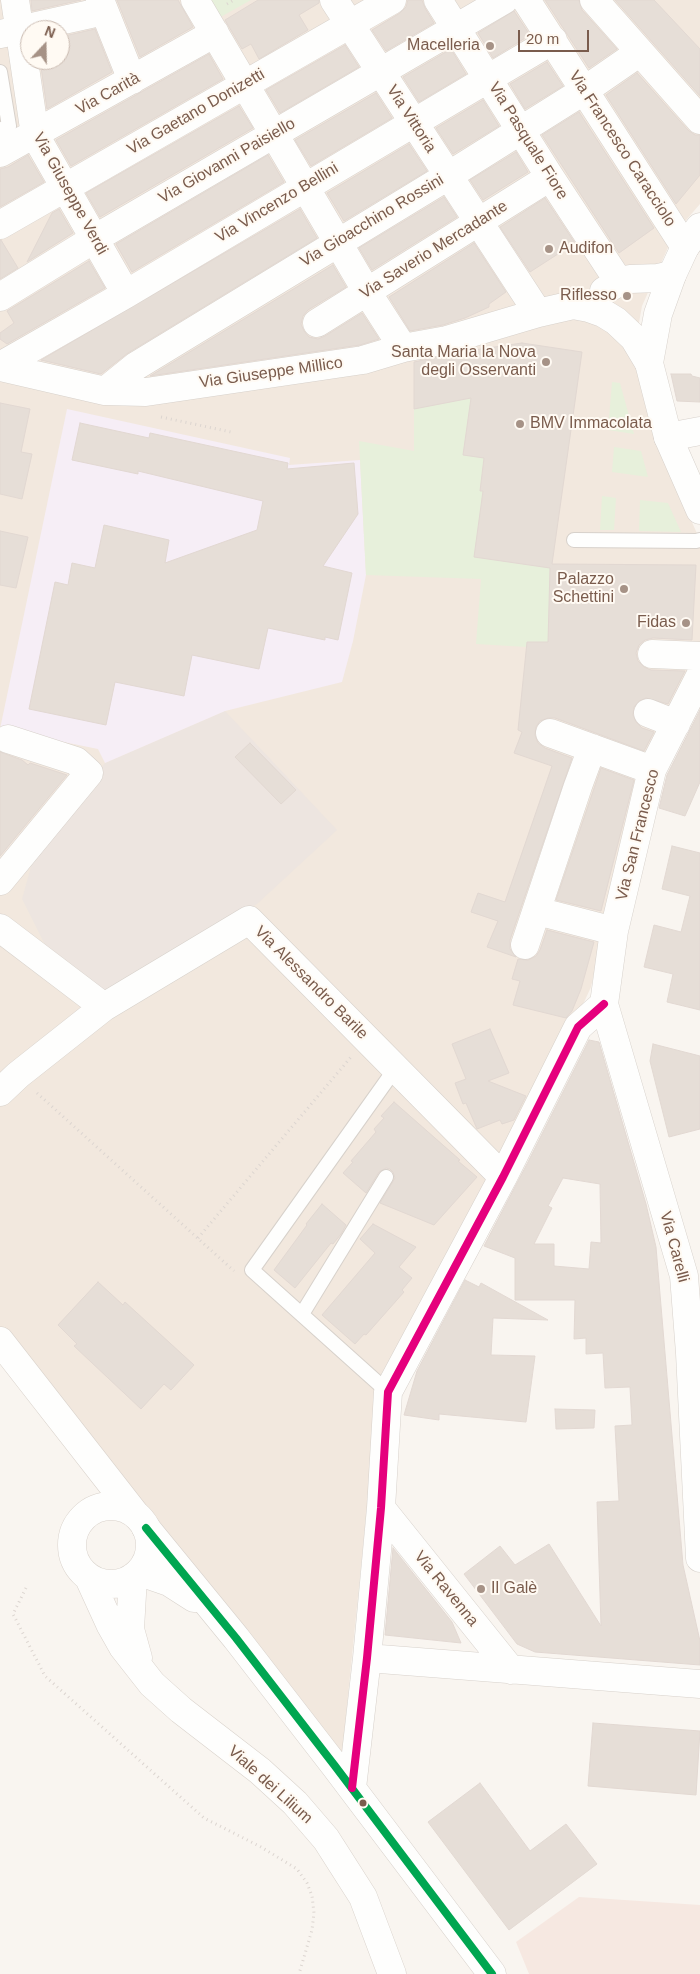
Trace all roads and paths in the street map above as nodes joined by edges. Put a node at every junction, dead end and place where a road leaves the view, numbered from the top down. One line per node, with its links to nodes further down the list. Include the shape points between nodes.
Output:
1 (15, 0): 12 (street, Via Giuseppe Verdi)
2 (194, 0): 13 (street)
3 (334, 0): 10 (street, Via Vittoria)
4 (392, 0): 10 (street, Via Gaetano Donizetti)
5 (438, 0): 11 (street, Via Pasquale Fiore)
6 (504, 0): 11 (street, Via Giovanni Paisiello)
7 (526, 0): 14 (street, Via Francesco Caracciolo)
8 (594, 0): 15 (street)
9 (102, 6): 12 (street); 19 (street)
10 (349, 24): 16 (street, Via Vittoria); 20 (street, Via Gaetano Donizetti)
11 (456, 27): 16 (street, Via Giovanni Paisiello); 18 (street, Via Pasquale Fiore)
12 (10, 32): 27 (street, Via Giuseppe Verdi)
13 (215, 33): 19 (street, Via Carità); 20 (street)
14 (553, 40): 18 (street, Via Vincenzo Bellini); 21 (street, Via Francesco Caracciolo)
15 (640, 52): 21 (street, Via Gioacchino Rossini); 22 (street)
16 (380, 71): 23 (street, Via Vittoria); 26 (street, Via Giovanni Paisiello)
17 (0, 72): 25 (lane, via 9,126)
18 (488, 78): 23 (street, Via Vincenzo Bellini); 24 (street, Via Pasquale Fiore)
19 (132, 80): 27 (street, Via Carità)
20 (245, 83): 26 (street); 32 (street, Via Gaetano Donizetti)
21 (585, 90): 24 (street, Via Gioacchino Rossini); 35 (street, Via Francesco Caracciolo)
22 (700, 120)
23 (413, 122): 29 (street, Via Vittoria); 31 (street, Via Vincenzo Bellini)
24 (520, 129): 29 (street, Via Gioacchino Rossini); 30 (street, Via Pasquale Fiore)
25 (0, 130)
26 (274, 134): 31 (street); 36 (street, Via Giovanni Paisiello)
27 (34, 135): 28 (street, Via Carità); 32 (street, Via Giuseppe Verdi)
28 (0, 153)
29 (448, 176): 33 (street, Via Vittoria); 37 (street, Via Gioacchino Rossini)
30 (550, 177): 33 (street, Via Saverio Mercadante); 39 (street, Via Pasquale Fiore)
31 (305, 186): 37 (street); 41 (street, Via Vincenzo Bellini)
32 (66, 188): 34 (street, Via Gaetano Donizetti); 36 (street, Via Giuseppe Verdi)
33 (479, 222): 40 (street, Via Saverio Mercadante); 44 (street, Via Vittoria)
34 (0, 225)
35 (693, 237): 38 (street)
36 (94, 239): 41 (street, Via Giuseppe Verdi); 42 (street, Via Giovanni Paisiello)
37 (337, 242): 40 (street); 49 (street, Via Gioacchino Rossini, via 136,366)
38 (672, 275): 39 (street); 47 (street, via 658,314)
39 (619, 282): 43 (street, Via Giuseppe Millico)
40 (367, 292): 45 (street, Via Saverio Mercadante); 46 (street)
41 (126, 294): 48 (street, Via Vincenzo Bellini)
42 (0, 297)
43 (573, 305): 44 (street, Via Giuseppe Millico); 47 (street, via 590,308 616,321 634,338)
44 (538, 313): 46 (street, Via Giuseppe Millico, via 447,340)
45 (317, 323)
46 (403, 348): 49 (street, Via Giuseppe Millico, via 363,360 146,392)
47 (649, 363): 50 (street)
48 (0, 366): 49 (street, Via Giuseppe Millico)
49 (105, 391)
50 (665, 428): 51 (street); 52 (street)
51 (700, 432)
52 (700, 510)
53 (574, 540): 54 (lane)
54 (700, 540)
55 (652, 654): 56 (street)
56 (700, 656)
57 (700, 676): 59 (street, Via San Francesco)
58 (648, 713): 59 (street)
59 (676, 724): 63 (street, Via San Francesco)
60 (550, 733): 62 (street)
61 (8, 739): 64 (street, via 76,761 89,773)
62 (592, 748): 63 (street); 65 (street)
63 (652, 770): 67 (street, Via San Francesco)
64 (0, 881)
65 (537, 911): 67 (street); 68 (street)
66 (0, 928): 70 (street)
67 (614, 931): 69 (street, Via San Francesco)
68 (525, 945)
69 (604, 1004): 75 (street, via 578,1027); 78 (street, Via Carelli)
70 (104, 1007): 71 (street, Via Alessandro Barile, via 248,920); 73 (street, Via Alessandro Barile)
71 (366, 1039): 72 (street, Via Alessandro Barile); 76 (path)
72 (395, 1069): 75 (street, Via Alessandro Barile); 77 (lane)
73 (9, 1084): 76 (path)
74 (386, 1177): 79 (lane)
75 (503, 1177): 82 (street)
76 (198, 1238): 77 (path, via 234,1271)
77 (252, 1270): 79 (lane)
78 (692, 1277): 81 (street, Via Carelli)
79 (302, 1314): 82 (lane)
80 (0, 1342): 83 (street, Viale dei Lilium)
81 (695, 1353): 87 (street, Via Carelli)
82 (388, 1392): 84 (street)
83 (66, 1427): 85 (street, Viale dei Lilium, via 86,1474); 86 (street, Viale dei Lilium)
84 (381, 1508): 92 (street); 93 (street, Via Ravenna)
85 (85, 1515): 86 (street, via 96,1508 123,1507); 89 (street, Viale dei Lilium, via 74,1530 71,1548 77,1565)
86 (141, 1521): 88 (street, Viale dei Lilium, via 150,1542 150,1551); 91 (street)
87 (700, 1557)
88 (136, 1574): 89 (street, via 112,1584); 91 (street, via 157,1576 181,1588); 94 (street, Viale dei Lilium, via 130,1629)
89 (90, 1578): 94 (street, Viale dei Lilium, via 110,1624)
90 (26, 1588): 97 (path, via 13,1614 45,1676 204,1818 261,1847 297,1870 307,1883 314,1914)
91 (229, 1628): 96 (street)
92 (367, 1658): 93 (street); 96 (street)
93 (511, 1670): 95 (street)
94 (143, 1674): 98 (street, Viale dei Lilium, via 164,1696 260,1771 311,1820 363,1897)
95 (700, 1684)
96 (352, 1788): 99 (street)
97 (299, 1974)
98 (392, 1974)
99 (492, 1974)

